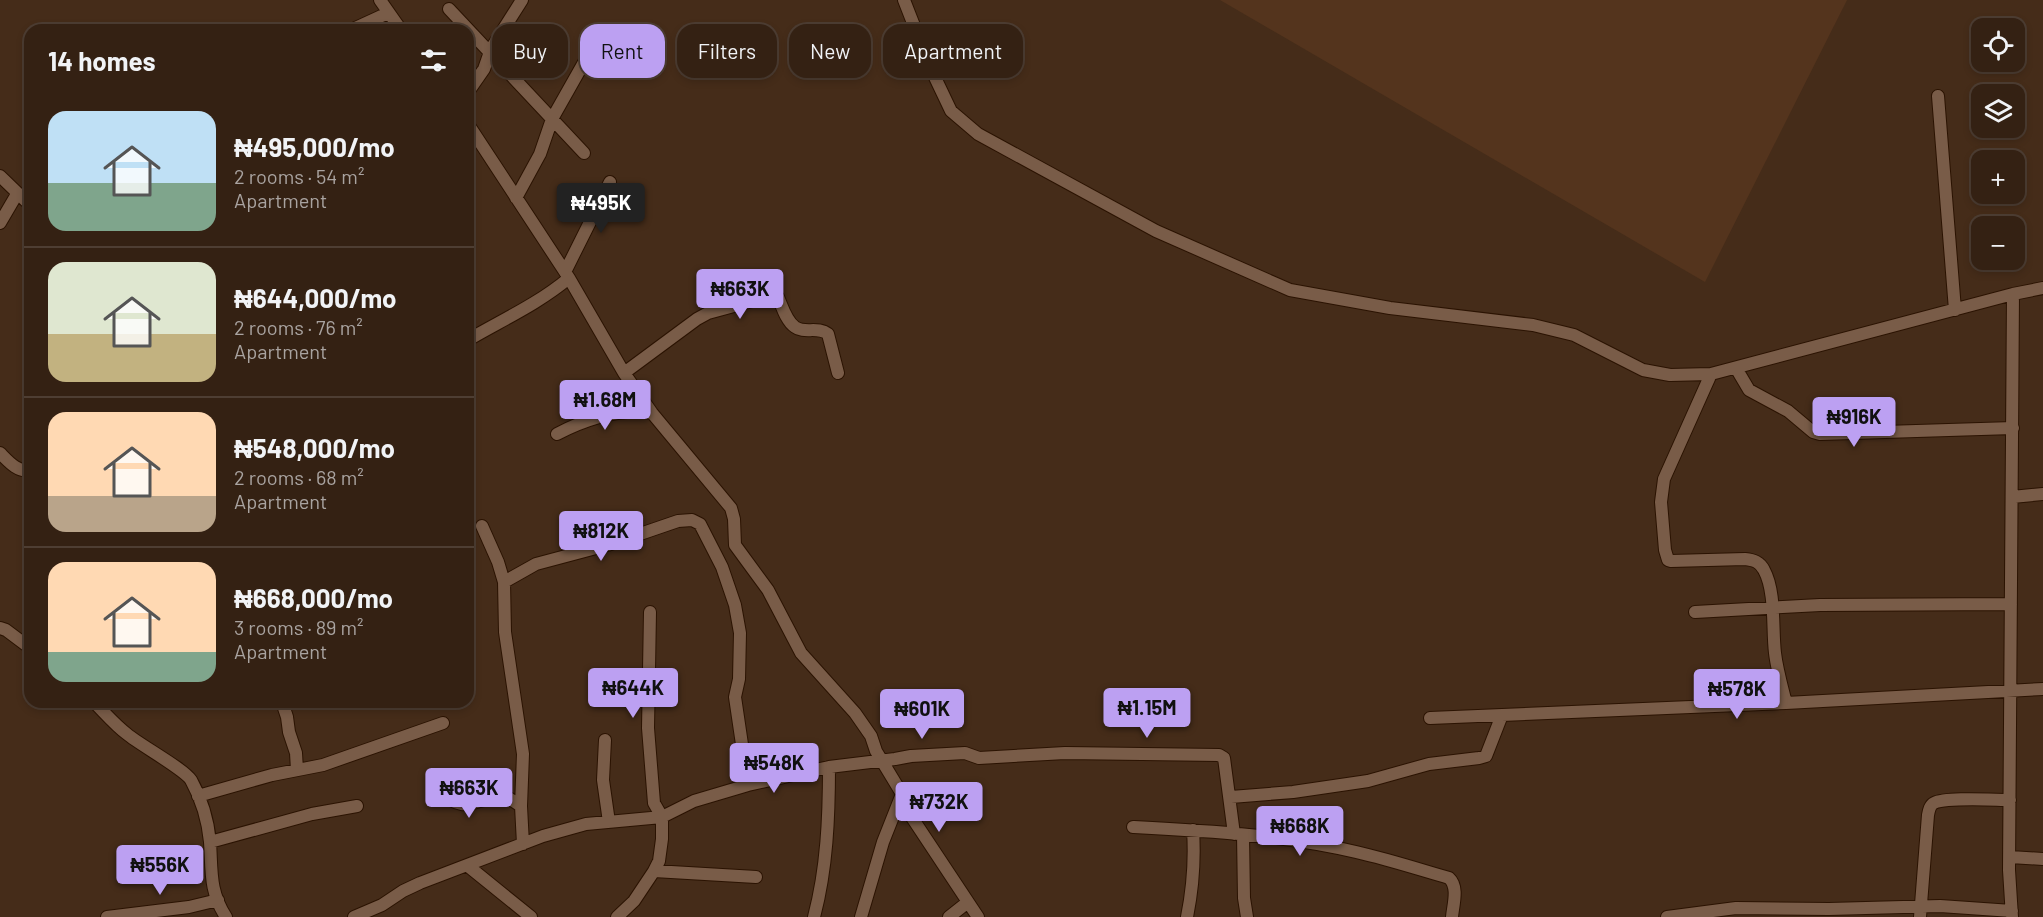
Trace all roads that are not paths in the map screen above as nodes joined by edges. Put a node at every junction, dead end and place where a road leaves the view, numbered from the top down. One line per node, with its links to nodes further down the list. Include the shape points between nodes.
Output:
1 (380, 0): 5 (street)
2 (522, 0): 10 (street)
3 (904, 0): 31 (street, via 951,111 978,134 1156,231 1290,290 1390,308 1533,325 1574,335 1644,370 1671,375)
4 (449, 9): 8 (street)
5 (388, 13): 6 (street); 7 (street)
6 (364, 24)
7 (396, 24)
8 (463, 24)
9 (474, 36): 10 (street)
10 (490, 53): 12 (street); 14 (street)
11 (580, 69): 14 (street)
12 (474, 83)
13 (1938, 96): 26 (street)
14 (552, 119): 16 (street); 20 (street, via 540,154)
15 (474, 133): 20 (street)
16 (584, 153)
17 (0, 176): 19 (street)
18 (610, 182): 23 (street)
19 (17, 194): 21 (street); 22 (street)
20 (516, 198): 23 (street)
21 (24, 200)
22 (0, 223)
23 (567, 275): 27 (street, via 534,304); 29 (street)
24 (2043, 288): 25 (street)
25 (2013, 294): 26 (street); 33 (street)
26 (1955, 310): 28 (street)
27 (474, 336)
28 (1736, 368): 31 (street); 33 (street, via 1749,390 1820,434)
29 (624, 373): 30 (street, via 708,313 774,295 797,329 828,334); 32 (street)
30 (838, 373)
31 (1711, 374): 42 (street, via 1664,479 1661,502 1667,557 1671,561 1745,559 1758,563 1766,573)
32 (652, 413): 34 (street, via 637,411 593,418); 56 (street, via 731,508 735,545 768,590 801,653 855,713)
33 (2013, 428): 38 (street)
34 (557, 434)
35 (0, 453): 36 (street)
36 (24, 471)
37 (2043, 494): 38 (street)
38 (2012, 497): 41 (street)
39 (482, 526): 40 (street)
40 (504, 582): 59 (street, via 536,564 678,521 700,524 722,567 737,614 739,679 735,697); 66 (street, via 505,632 523,754)
41 (2011, 604): 42 (street); 48 (street)
42 (1772, 607): 44 (street); 49 (street, via 1775,653)
43 (650, 612): 67 (street, via 648,728 654,803)
44 (1695, 612)
45 (0, 628): 46 (street)
46 (24, 644)
47 (2043, 689): 48 (street)
48 (2010, 690): 49 (street); 64 (street)
49 (1786, 703): 52 (street)
50 (103, 708): 62 (street, via 126,734 189,777)
51 (284, 708): 58 (street)
52 (1502, 715): 53 (street); 63 (street, via 1486,756 1429,764 1368,781)
53 (1430, 718)
54 (443, 723): 58 (street, via 323,765)
55 (605, 740): 68 (street, via 603,780)
56 (882, 760): 57 (street); 61 (street); 63 (street, via 965,753 979,758 1065,753 1219,755 1224,758)
57 (829, 767): 59 (street); 89 (street, via 829,820)
58 (297, 770): 62 (street)
59 (748, 785): 67 (street, via 694,801)
60 (437, 791): 66 (street, via 461,805 504,795)
61 (902, 794): 80 (street, via 911,816); 90 (street)
62 (198, 796): 72 (street)
63 (1230, 797): 71 (street)
64 (2010, 800): 74 (street); 81 (street, via 1946,801 1931,806)
65 (357, 806): 72 (street)
66 (522, 806): 73 (street)
67 (662, 817): 68 (street); 77 (street, via 659,861)
68 (609, 822): 73 (street, via 586,824)
69 (1133, 827): 70 (street)
70 (1193, 830): 71 (street); 93 (street, via 1193,888)
71 (1239, 835): 94 (street); 95 (street, via 1356,852 1449,878 1455,887)
72 (210, 842): 79 (street, via 210,869)
73 (524, 844): 76 (street)
74 (2010, 857): 75 (street); 83 (street)
75 (2043, 859)
76 (468, 866): 86 (street, via 420,883); 87 (street)
77 (654, 871): 78 (street); 88 (street, via 634,901)
78 (756, 877)
79 (218, 900): 84 (street); 85 (street)
80 (968, 902): 91 (street); 92 (street)
81 (1920, 912): 82 (street); 83 (street)
82 (1829, 913): 96 (street, via 1736,908)
83 (2012, 914)
84 (107, 917)
85 (226, 917)
86 (354, 917)
87 (531, 917)
88 (617, 917)
89 (814, 917)
90 (861, 917)
91 (949, 917)
92 (978, 917)
93 (1187, 917)
94 (1248, 917)
95 (1452, 917)
96 (1668, 917)

